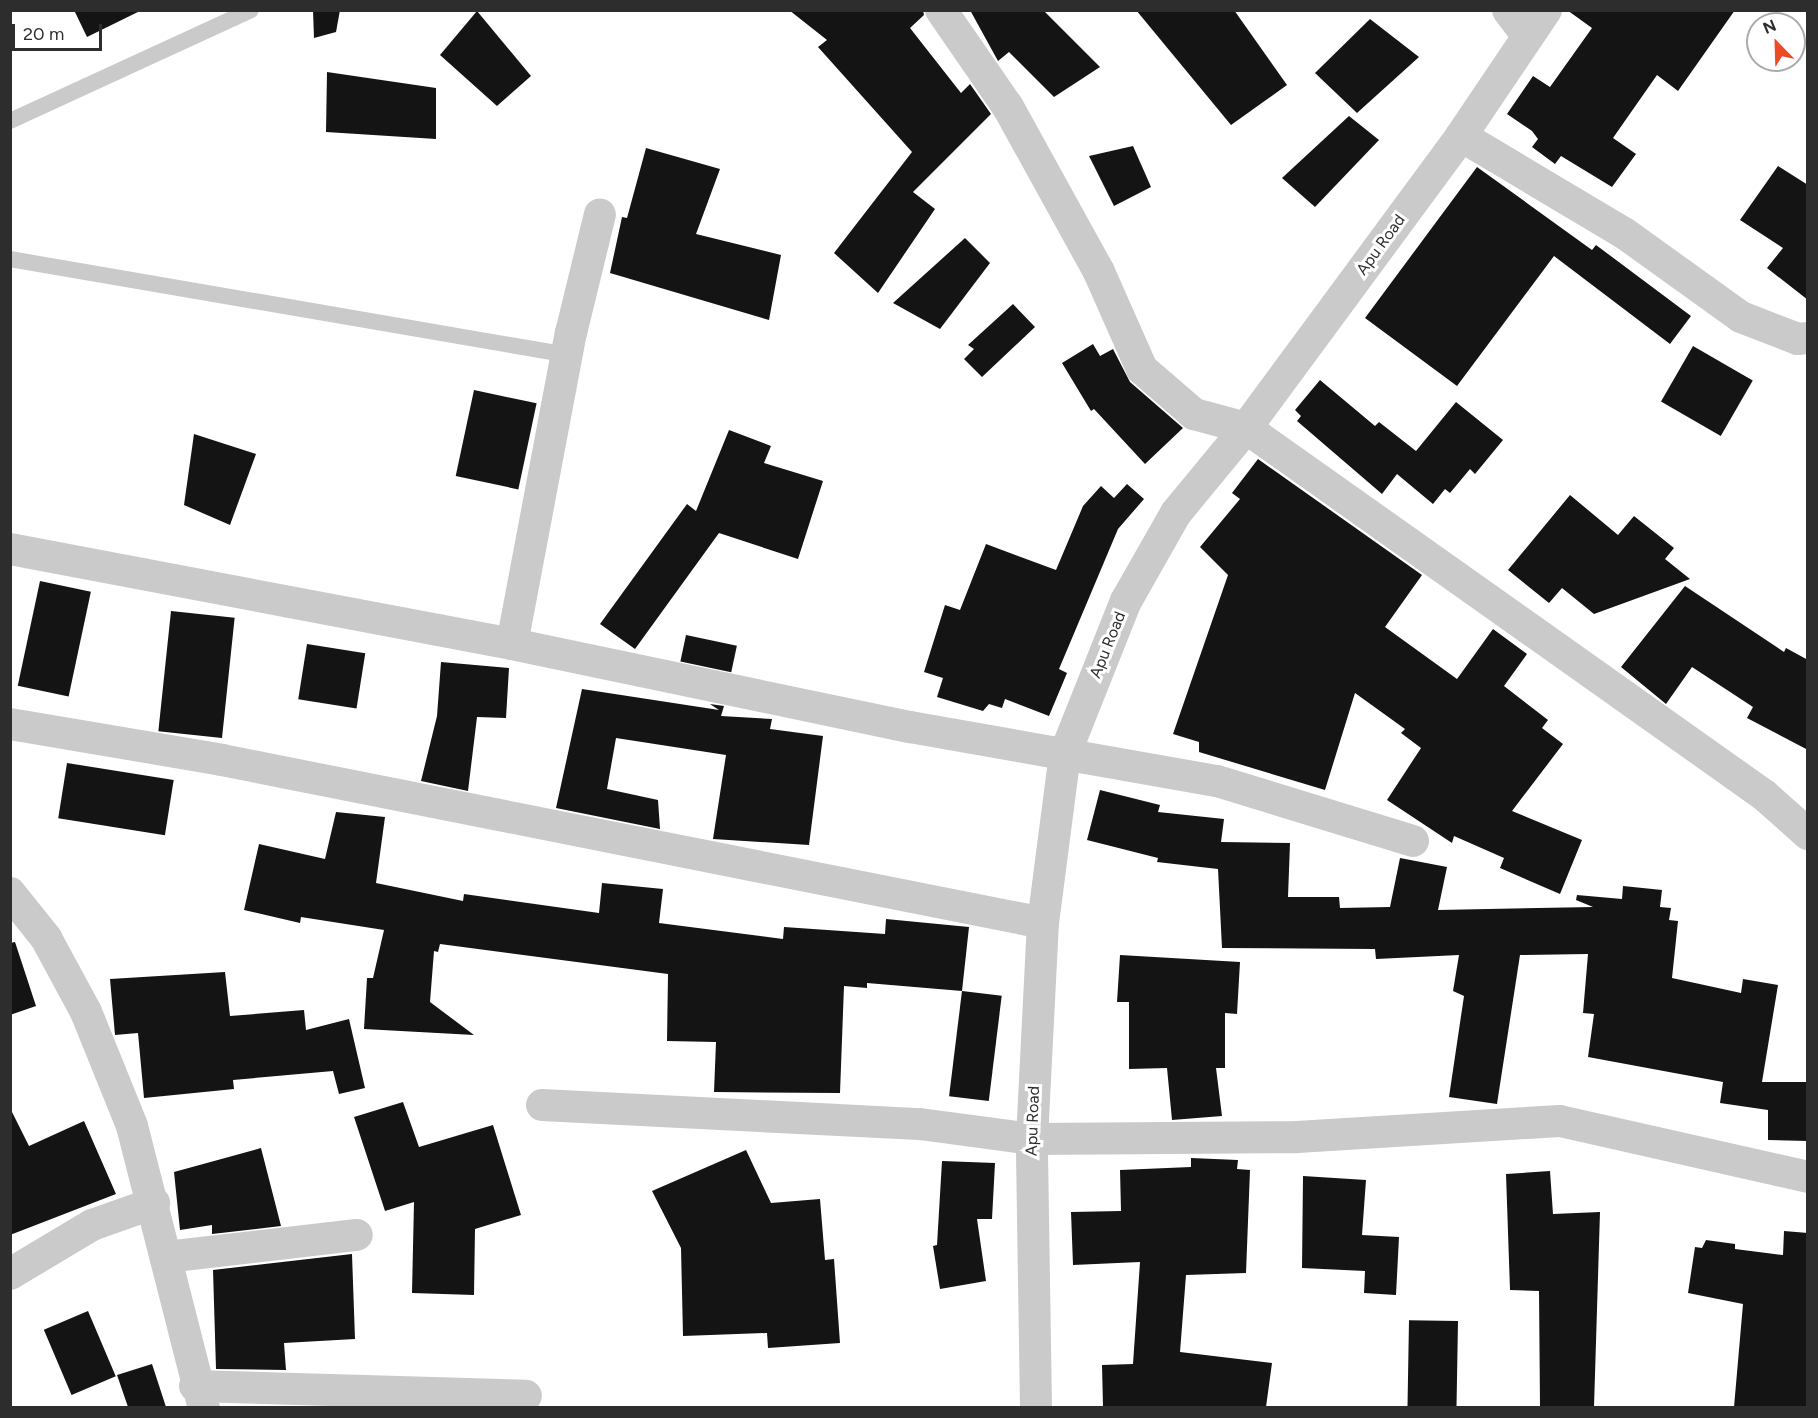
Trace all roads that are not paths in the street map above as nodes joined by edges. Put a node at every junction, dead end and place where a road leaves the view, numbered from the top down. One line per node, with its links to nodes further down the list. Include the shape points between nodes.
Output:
1 (251, 10): 4 (lane)
2 (941, 10): 10 (street, via 1008,107 1099,272 1142,369 1194,414)
3 (1527, 18): 5 (street, Apu Road)
4 (10, 121)
5 (1461, 136): 8 (street, via 1624,233 1741,316 1798,339); 10 (street, Apu Road)
6 (600, 214): 9 (street)
7 (10, 259): 9 (lane)
8 (1808, 338)
9 (568, 354): 12 (street)
10 (1246, 428): 14 (street, Apu Road, via 1176,513 1126,601); 15 (street, via 1764,795)
11 (10, 549): 12 (street)
12 (512, 644): 14 (street)
13 (10, 724): 18 (street, via 222,760)
14 (1065, 754): 16 (street, via 1217,781); 18 (street, Apu Road)
15 (1808, 834)
16 (1413, 842)
17 (10, 893): 22 (street, via 46,938 86,1012 132,1126)
18 (1043, 923): 20 (street, Apu Road)
19 (542, 1105): 20 (street, via 920,1124)
20 (1032, 1139): 21 (street, via 1297,1137 1560,1121); 28 (street, Apu Road)
21 (1808, 1177)
22 (154, 1203): 24 (street); 25 (street, via 92,1225)
23 (357, 1235): 24 (street)
24 (166, 1257): 27 (street)
25 (10, 1274)
26 (526, 1396): 27 (street)
27 (200, 1397)
28 (1036, 1407)

